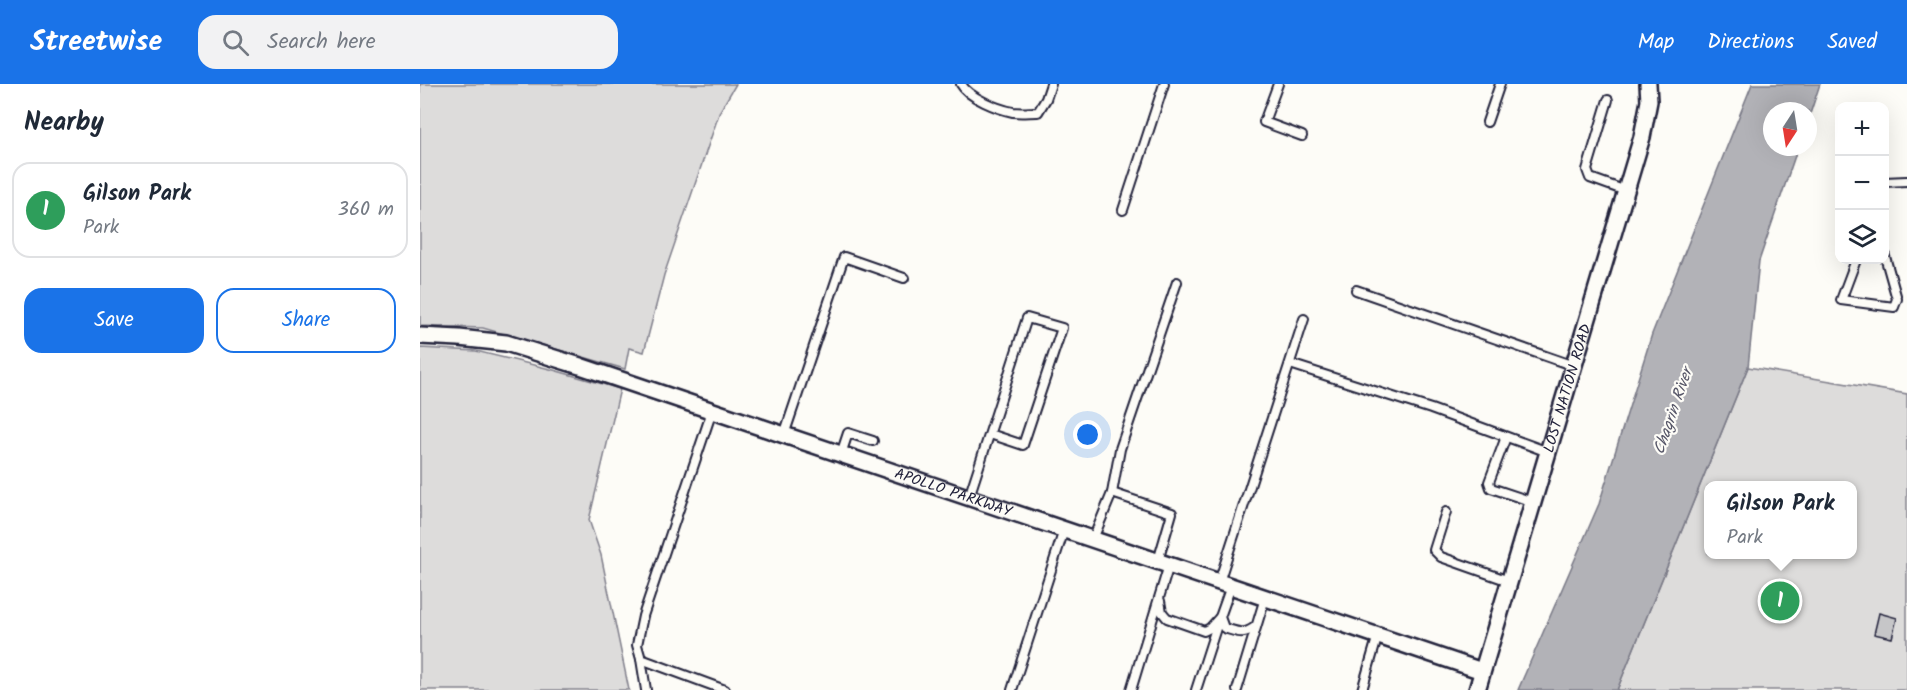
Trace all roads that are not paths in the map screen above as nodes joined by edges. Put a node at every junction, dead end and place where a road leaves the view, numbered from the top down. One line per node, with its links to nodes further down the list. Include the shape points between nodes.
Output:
1 (962, 84): 2 (lane, via 987,104 1014,112 1038,112)
2 (1051, 84)
3 (1164, 84): 13 (lane)
4 (1278, 84): 9 (lane, via 1264,123)
5 (1500, 84): 8 (lane)
6 (1648, 84): 12 (street, LOST NATION ROAD, via 1642,137)
7 (1608, 100): 12 (lane, via 1587,170 1590,178)
8 (1487, 122)
9 (1302, 136)
10 (1907, 181): 11 (lane)
11 (1889, 182)
12 (1626, 191): 22 (street, LOST NATION ROAD)
13 (1123, 210)
14 (1854, 264): 15 (lane, via 1841,300 1894,308 1897,299)
15 (1887, 264)
16 (904, 278): 25 (lane, via 844,257)
17 (1177, 282): 30 (lane, via 1120,449)
18 (1356, 290): 22 (lane)
19 (1304, 319): 21 (lane)
20 (420, 336): 23 (street, APOLLO PARKWAY, via 506,343)
21 (1290, 364): 26 (lane); 38 (lane)
22 (1574, 366): 28 (street, LOST NATION ROAD)
23 (712, 411): 25 (street, APOLLO PARKWAY); 44 (lane, via 643,616 637,645)
24 (990, 434): 24 (lane, via 1027,318 1062,328 1023,445); 31 (lane)
25 (784, 435): 29 (street, APOLLO PARKWAY)
26 (1506, 437): 28 (lane); 32 (lane, via 1489,482 1491,488)
27 (873, 441): 29 (lane, via 848,433)
28 (1548, 452): 32 (street, LOST NATION ROAD)
29 (841, 454): 31 (street, APOLLO PARKWAY)
30 (1112, 493): 35 (lane); 36 (lane, via 1172,513)
31 (969, 497): 34 (street, APOLLO PARKWAY)
32 (1533, 502): 37 (street, LOST NATION ROAD)
33 (1446, 512): 37 (lane, via 1434,550 1441,558)
34 (1064, 530): 35 (street, APOLLO PARKWAY); 48 (lane)
35 (1093, 539): 36 (street, APOLLO PARKWAY)
36 (1164, 563): 38 (street, APOLLO PARKWAY); 40 (lane)
37 (1509, 581): 45 (street, LOST NATION ROAD)
38 (1225, 584): 39 (street, APOLLO PARKWAY); 41 (lane)
39 (1265, 597): 42 (lane); 43 (street, APOLLO PARKWAY)
40 (1159, 598): 41 (lane, via 1167,618 1204,631); 49 (lane)
41 (1220, 617): 42 (lane, via 1224,628 1240,633 1248,633); 50 (lane)
42 (1257, 625): 51 (lane)
43 (1378, 635): 45 (street, APOLLO PARKWAY); 52 (lane)
44 (641, 659): 46 (lane); 47 (lane)
45 (1482, 671): 53 (street, LOST NATION ROAD)
46 (646, 690)
47 (725, 690)
48 (1012, 690)
49 (1131, 690)
50 (1196, 690)
51 (1237, 690)
52 (1362, 690)
53 (1477, 690)

